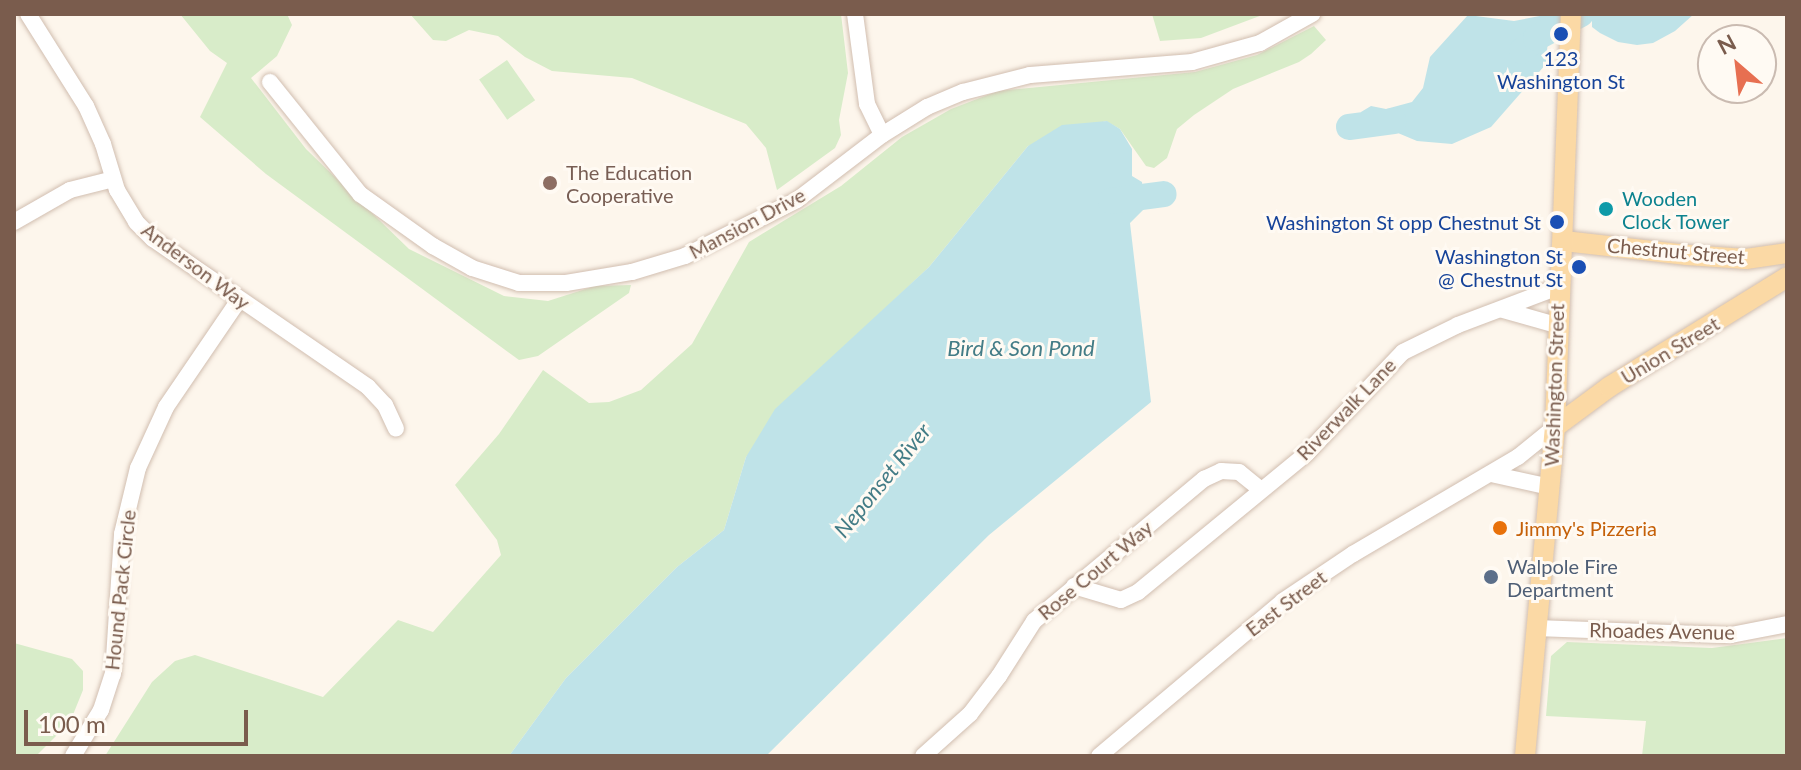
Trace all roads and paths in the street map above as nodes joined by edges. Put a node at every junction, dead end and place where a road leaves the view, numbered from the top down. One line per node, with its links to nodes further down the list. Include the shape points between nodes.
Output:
1 (28, 14): 7 (street, Anderson Way, via 86,106)
2 (855, 14): 6 (street, via 867,104)
3 (1312, 14): 6 (street, Mansion Drive, via 1260,43 1192,62 999,81 927,107)
4 (1571, 14): 9 (main road, Washington Street)
5 (270, 82): 6 (street, Mansion Drive, via 360,194 472,268 519,283 566,283 685,256 797,200)
6 (882, 135)
7 (113, 179): 8 (street, via 70,190); 13 (street, Anderson Way, via 144,230)
8 (14, 222)
9 (1564, 241): 10 (main road, Chestnut Street, via 1746,259); 12 (main road, Washington Street)
10 (1787, 253)
11 (1787, 277): 16 (main road, Union Street, via 1609,387)
12 (1558, 287): 14 (street, Riverwalk Lane); 15 (main road, Washington Street)
13 (239, 300): 17 (street, Anderson Way, via 368,387 385,405); 24 (street, Hound Pack Circle, via 166,407 138,468 122,534 113,674 101,710)
14 (1503, 310): 15 (street); 20 (street, Riverwalk Lane, via 1403,352 1307,453)
15 (1556, 325): 16 (main road, Washington Street)
16 (1555, 427): 18 (street, East Street); 19 (main road, Washington Street)
17 (396, 429)
18 (1491, 474): 19 (street); 26 (street, East Street, via 1283,601)
19 (1550, 487): 23 (main road, Washington Street)
20 (1261, 490): 21 (street, Riverwalk Lane, via 1138,592 1121,600); 21 (street, Rose Court Way, via 1239,472 1221,471 1204,479)
21 (1074, 586): 25 (street, Rose Court Way, via 1034,621 970,714)
22 (1787, 624): 23 (street, Rhoades Avenue, via 1731,635)
23 (1536, 628): 27 (main road, Washington Street)
24 (73, 756)
25 (923, 756)
26 (1099, 756)
27 (1525, 756)

